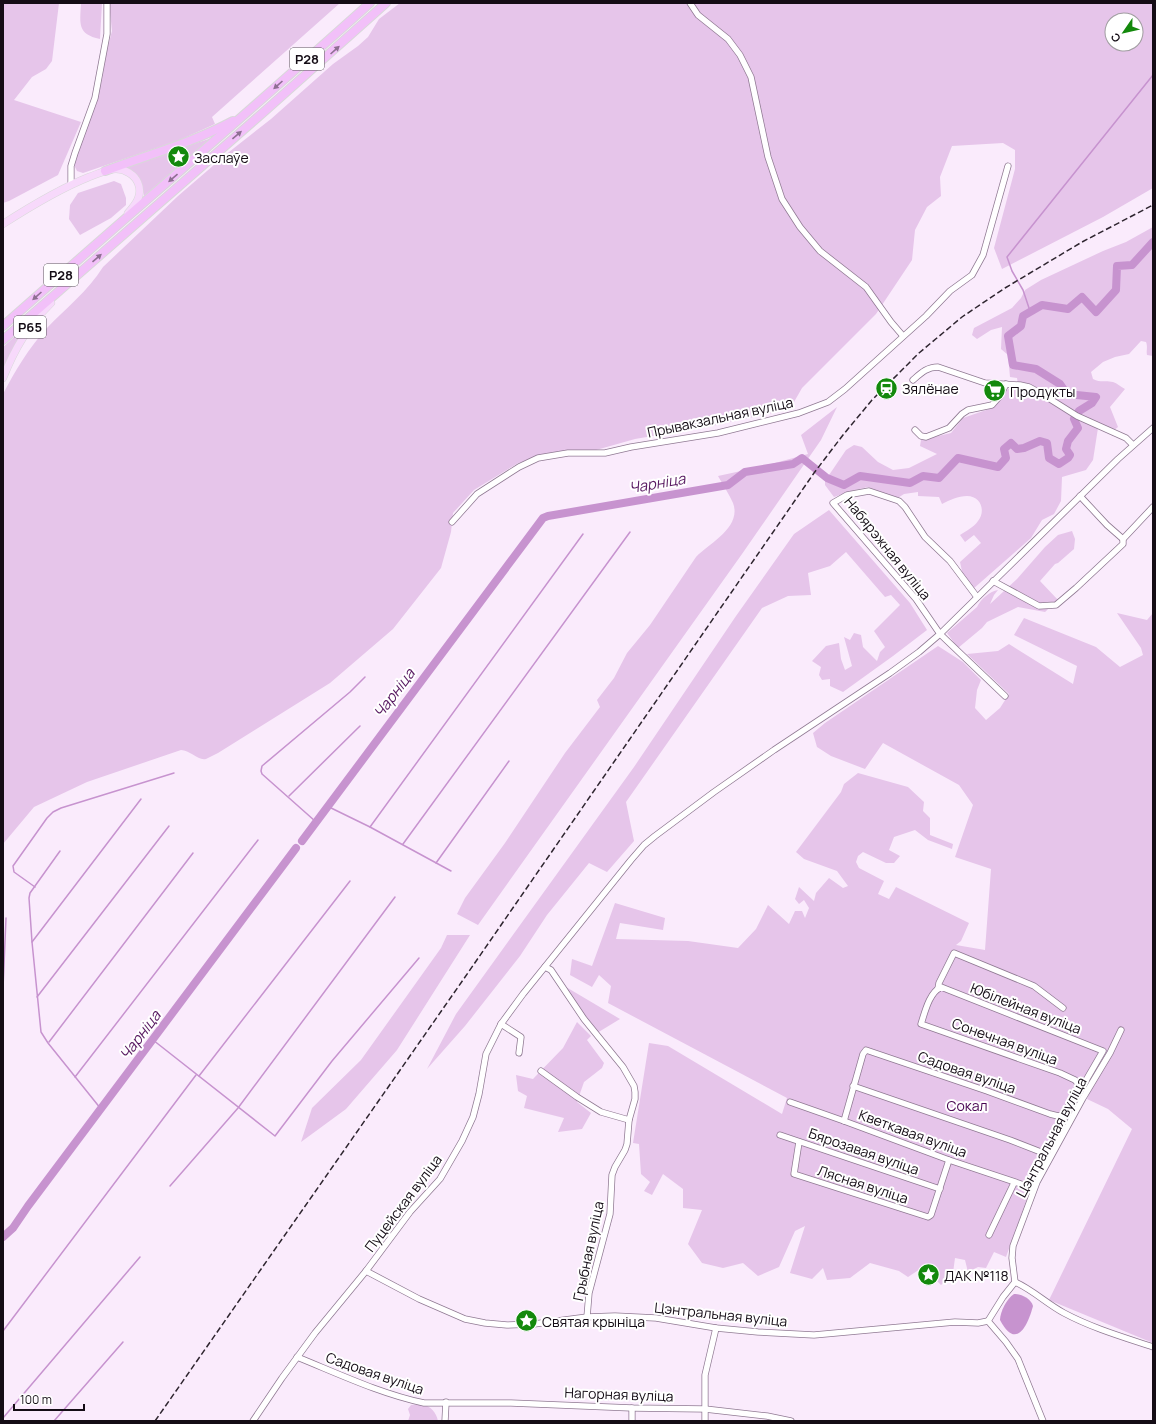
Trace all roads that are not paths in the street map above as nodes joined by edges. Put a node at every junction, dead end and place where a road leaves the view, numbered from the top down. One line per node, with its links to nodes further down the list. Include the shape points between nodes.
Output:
1 (107, 3): 8 (street, via 107,34 95,98 75,153)
2 (370, 3): 5 (highway, Р28, one-way to 5)
3 (386, 3): 11 (highway, Р28, one-way to 3)
4 (690, 3): 13 (street, via 698,15 728,39 751,77 768,157 782,199 820,250 866,287)
5 (244, 115): 7 (highway, via 217,130); 10 (highway, Р28, one-way to 10)
6 (1008, 166): 13 (street, Прывакзальная вуліца, via 983,255 972,275 950,291)
7 (105, 171): 8 (main road); 10 (main road, via 117,169 127,172 133,176 140,189 138,200)
8 (71, 184): 9 (main road)
9 (3, 224)
10 (119, 224): 12 (highway, Р28, one-way to 12)
11 (68, 284): 14 (highway, Р28); 15 (main road, Р65, via 42,311 22,338)
12 (3, 326)
13 (903, 336): 25 (street, Прывакзальная вуліца, via 845,389 821,405 799,414 718,433 605,453 568,453 538,458 477,494)
14 (3, 340)
15 (3, 378)
16 (913, 380): 17 (street, via 924,370 938,367 985,383)
17 (1006, 384): 19 (street, via 994,403 968,410 949,428 926,437); 22 (street, via 1029,387 1078,416 1126,438)
18 (1153, 428): 20 (street, Пуцейская вуліца)
19 (914, 430)
20 (1146, 434): 21 (street); 22 (street, Пуцейская вуліца)
21 (1153, 438)
22 (1133, 445): 23 (street, Пуцейская вуліца)
23 (1080, 496): 26 (street); 27 (street, Пуцейская вуліца)
24 (1153, 507): 26 (street)
25 (452, 522)
26 (1123, 539): 27 (street, via 1123,544 1056,605 1044,607 1034,604)
27 (993, 581): 28 (street, Пуцейская вуліца)
28 (977, 597): 29 (street, Пуцейская вуліца); 29 (street, Набярэжная вуліца, via 950,561 926,537 898,501 869,491 847,495 833,503 916,599)
29 (940, 634): 30 (street, Набярэжная вуліца); 31 (street, Пуцейская вуліца, via 890,673 774,750 644,845)
30 (1005, 696)
31 (545, 966): 34 (street, Пуцейская вуліца); 44 (street, Грыбная вуліца, via 551,970 584,1019 624,1067 630,1078 635,1100)
32 (940, 988): 33 (street, via 939,983 954,953 1034,986); 38 (street, Сонечная вуліца, via 932,994 921,1024 1060,1073 1075,1080); 38 (street, Юбілейная вуліца, via 1103,1051 1085,1082)
33 (1063, 1008)
34 (501, 1024): 36 (street, via 521,1037); 53 (street, Пуцейская вуліца, via 486,1054 479,1094 462,1141 440,1180 410,1212)
35 (1122, 1030): 41 (street, Цэнтральная вуліца)
36 (519, 1053)
37 (541, 1071): 44 (street, via 601,1112)
38 (1079, 1085): 40 (street)
39 (853, 1086): 43 (street, Садовая вуліца, via 866,1050 1050,1114); 45 (street); 48 (street)
40 (1075, 1094): 41 (street); 43 (street)
41 (1083, 1098): 54 (street, Цэнтральная вуліца, via 1037,1182 1014,1241 1012,1258)
42 (790, 1102): 45 (street, Кветкавая вуліца)
43 (1064, 1114): 48 (street, via 1064,1121)
44 (629, 1120): 55 (street, Грыбная вуліца, via 626,1150 612,1175 610,1214 590,1294)
45 (844, 1121): 49 (street, Кветкавая вуліца)
46 (780, 1135): 47 (street, Бярозавая вуліца)
47 (799, 1142): 51 (street, Бярозавая вуліца); 51 (street, Лясная вуліца, via 794,1174 925,1217 931,1215)
48 (1046, 1154): 50 (street, Кветкавая вуліца, via 1027,1186)
49 (948, 1160): 50 (street, Кветкавая вуліца); 51 (street)
50 (1014, 1182): 52 (street)
51 (940, 1189)
52 (989, 1236)
53 (366, 1270): 55 (street, Цэнтральная вуліца, via 418,1299 465,1319 507,1325); 59 (street, Пуцейская вуліца)
54 (1015, 1282): 56 (street); 58 (street, via 1074,1318)
55 (587, 1317): 57 (street, Цэнтральная вуліца, via 656,1318)
56 (988, 1321): 57 (street, Цэнтральная вуліца, via 814,1335); 69 (street, via 1018,1360)
57 (716, 1328): 62 (street, via 705,1375)
58 (1153, 1347)
59 (297, 1357): 60 (street, Садовая вуліца, via 412,1401); 64 (street, Пуцейская вуліца)
60 (446, 1402): 61 (street, Нагорная вуліца, via 511,1402); 65 (street)
61 (632, 1408): 62 (street, Нагорная вуліца); 66 (street)
62 (706, 1409): 63 (street, Нагорная вуліца); 67 (street)
63 (767, 1419): 68 (street, Нагорная вуліца)
64 (253, 1421)
65 (445, 1421)
66 (632, 1421)
67 (705, 1421)
68 (791, 1421)
69 (1043, 1421)

